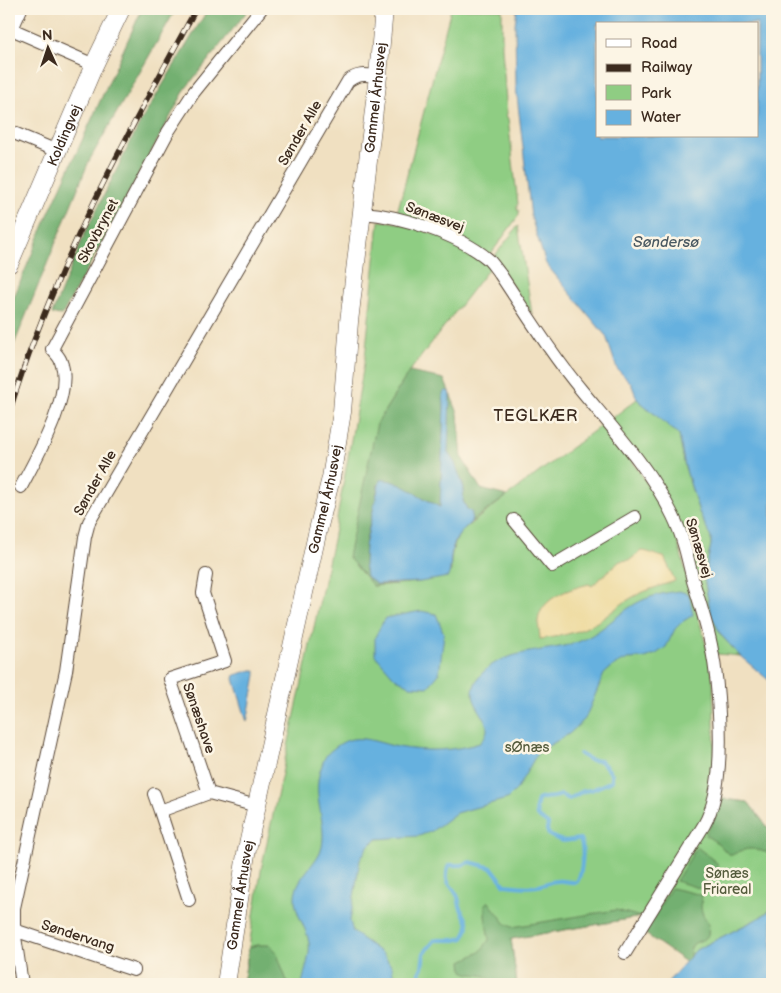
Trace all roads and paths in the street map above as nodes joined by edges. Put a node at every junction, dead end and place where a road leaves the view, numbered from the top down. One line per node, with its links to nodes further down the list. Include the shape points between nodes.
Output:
1 (21, 9): 5 (street)
2 (121, 9): 6 (street, Koldingvej)
3 (262, 9): 12 (street, Skovbrynet, via 194,92 168,132 52,349 61,362 61,395 46,440)
4 (384, 9): 7 (street, Gammel Århusvej)
5 (11, 28): 6 (street)
6 (94, 65): 9 (street, Koldingvej)
7 (378, 76): 10 (street, Gammel Århusvej); 21 (street, Sønder Alle, via 361,74 348,81 90,522 85,537 66,671 14,908)
8 (9, 131): 9 (street)
9 (56, 151): 11 (street, Koldingvej)
10 (363, 213): 18 (street, Gammel Århusvej, via 335,451); 22 (street, Sønæsvej, via 380,214 419,225 458,240 489,260 557,360 653,481 681,536 712,650 720,726 714,798 704,825)
11 (9, 264)
12 (21, 487)
13 (635, 517): 14 (street, via 552,566)
14 (514, 520)
15 (206, 575): 16 (street, Sønæshave, via 203,593 224,661 170,679)
16 (209, 793): 18 (street); 19 (street)
17 (154, 794): 19 (street)
18 (257, 806): 25 (street, Gammel Århusvej)
19 (160, 811): 20 (street)
20 (189, 900)
21 (14, 930): 23 (street, Søndervang); 24 (street, Sønder Alle)
22 (625, 953)
23 (134, 970)
24 (22, 984)
25 (226, 984)

